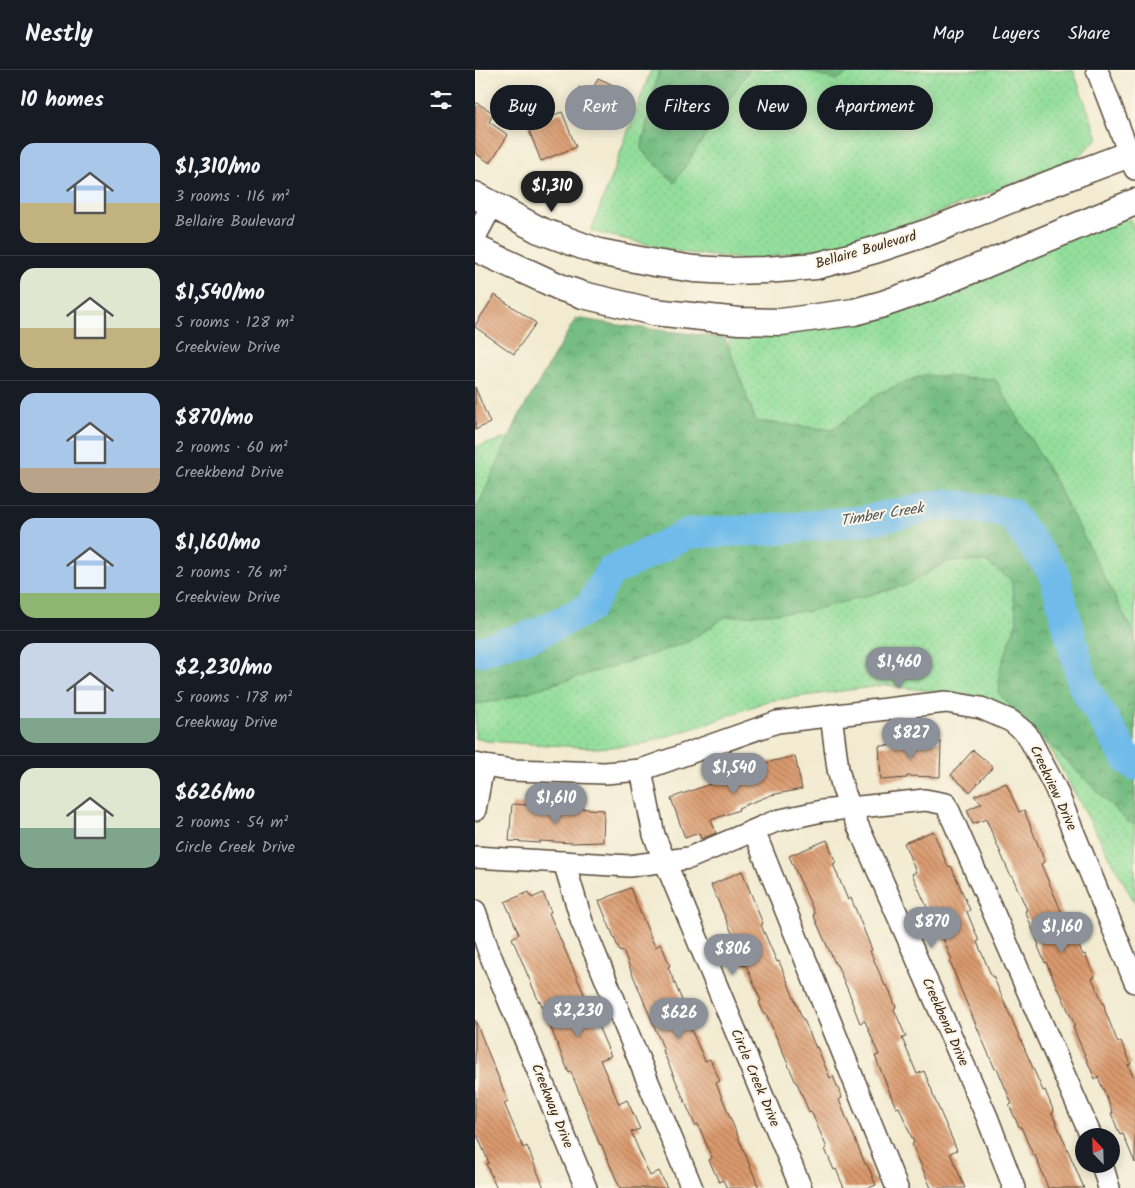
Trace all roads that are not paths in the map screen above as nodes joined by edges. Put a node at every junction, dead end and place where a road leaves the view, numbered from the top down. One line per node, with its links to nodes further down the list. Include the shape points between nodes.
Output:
1 (1097, 70): 2 (street)
2 (1133, 158): 3 (main road, Bellaire Boulevard, via 1052,183 875,250 816,266 774,270 694,269 599,252 539,230)
3 (483, 200): 5 (street)
4 (1135, 202): 6 (main road, via 883,304 854,312 781,322 653,312 561,288)
5 (475, 237)
6 (475, 248)
7 (831, 715): 9 (street, Creekview Drive, via 777,722); 10 (street, Creekbend Drive, via 838,769); 17 (street, Creekview Drive, via 946,702 981,708 1011,721 1027,734 1055,787)
8 (479, 765): 9 (street, Creekview Drive, via 512,770 605,773); 11 (street)
9 (641, 770): 14 (street, Circle Creek Drive, via 654,835)
10 (850, 808): 12 (street, via 776,821); 19 (street, via 925,800 946,804); 25 (street, Creekbend Drive, via 987,1117)
11 (475, 810)
12 (754, 831): 14 (street, via 689,858); 24 (street)
13 (475, 857): 15 (street)
14 (665, 861): 15 (street, via 629,866); 23 (street, Circle Creek Drive)
15 (564, 862): 22 (street, via 582,922)
16 (475, 911): 21 (street, Creekway Drive)
17 (1129, 947): 18 (street, Creekview Drive)
18 (1135, 982)
19 (1088, 1128)
20 (1104, 1173): 26 (street)
21 (586, 1188)
22 (692, 1188)
23 (801, 1188)
24 (897, 1188)
25 (1014, 1188)
26 (1109, 1188)

